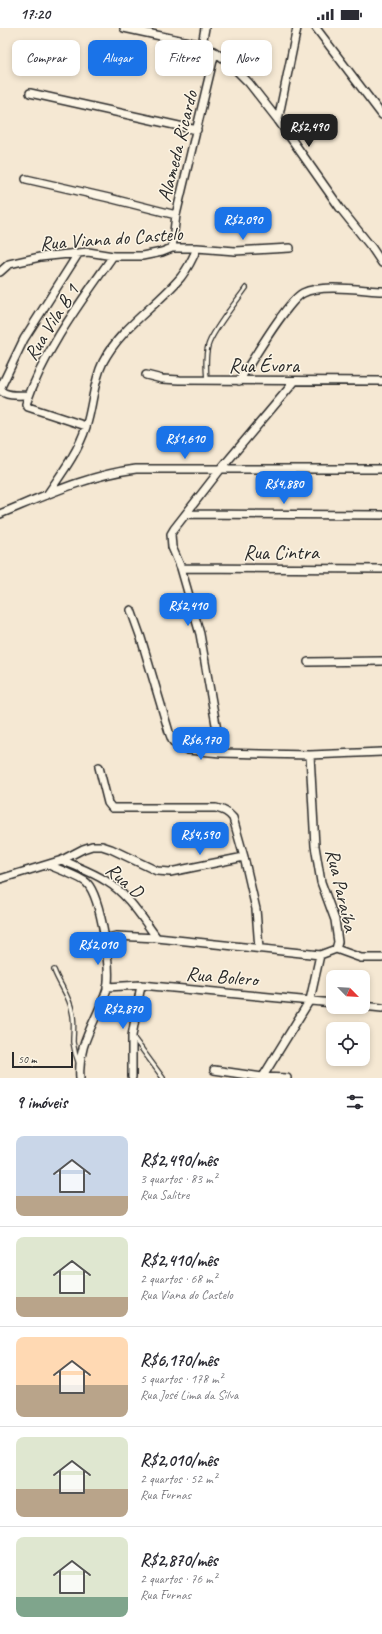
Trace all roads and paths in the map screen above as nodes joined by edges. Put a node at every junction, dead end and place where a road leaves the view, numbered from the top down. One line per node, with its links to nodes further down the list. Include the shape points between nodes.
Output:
1 (124, 28): 5 (street)
2 (205, 28): 7 (street)
3 (297, 28): 12 (street)
4 (316, 28): 11 (street)
5 (139, 30): 6 (street)
6 (181, 40)
7 (203, 40)
8 (213, 50): 9 (street)
9 (216, 52): 12 (street, via 238,71); 13 (street, Alameda Ricardo)
10 (30, 93): 13 (street)
11 (382, 115)
12 (278, 120): 21 (street)
13 (197, 130): 15 (street, Alameda Ricardo)
14 (26, 180): 15 (street)
15 (176, 215): 16 (street, Alameda Ricardo)
16 (172, 248): 17 (street, Rua Viana do Castelo); 20 (street, Rua Viana do Castelo, via 153,255)
17 (198, 248): 18 (street, via 235,251); 32 (street, Rua Viana do Castelo, via 181,277 114,346 104,362 97,381)
18 (290, 248)
19 (78, 254): 20 (street, Rua Viana do Castelo, via 88,252); 22 (street, Rua Viana do Castelo, via 40,257 9,264); 30 (street, via 24,339)
20 (113, 256): 31 (street, Rua Vila B 1, via 59,336)
21 (382, 263)
22 (0, 272)
23 (246, 288): 26 (lane, via 208,345)
24 (382, 291): 27 (street, via 322,288 303,293 295,299 273,329)
25 (146, 376): 26 (street, Rua Évora)
26 (208, 380): 27 (street, Rua Évora)
27 (239, 381): 28 (street, Rua Évora)
28 (295, 381): 29 (street, Rua Évora); 34 (street)
29 (382, 381)
30 (0, 390): 31 (street, via 9,395)
31 (29, 395): 32 (street, Rua Vila B 1, via 26,404 28,407)
32 (86, 426): 35 (street, Rua Viana do Castelo, via 76,450)
33 (382, 469): 34 (street)
34 (220, 470): 35 (street, via 120,471 95,477); 37 (street)
35 (47, 495): 36 (street)
36 (0, 514)
37 (186, 514): 38 (street); 39 (street, via 171,534 172,547)
38 (382, 515)
39 (181, 568): 40 (street, Rua Cintra); 45 (street, via 200,634)
40 (382, 569)
41 (131, 610): 45 (street, via 172,740 181,748)
42 (382, 661): 43 (street)
43 (308, 662)
44 (382, 752): 46 (street)
45 (221, 753): 46 (street)
46 (310, 755): 55 (street, Rua Paraíba, via 315,846 321,882 335,920 338,942)
47 (99, 767): 48 (street, via 108,803 112,808 216,808 230,813)
48 (244, 857): 49 (street, via 170,872 157,871 102,846 83,848); 54 (street, via 256,909)
49 (62, 860): 50 (street); 52 (street, Rua D, via 108,881 131,904)
50 (49, 865): 51 (street); 53 (street, via 86,882 97,902)
51 (0, 879)
52 (157, 938): 53 (street, via 116,936); 54 (street)
53 (104, 939): 60 (street, via 107,954)
54 (259, 949): 56 (street)
55 (336, 949): 56 (street, Rua Paraíba); 57 (street, via 362,958)
56 (320, 955): 61 (street, Rua Paraíba)
57 (382, 958)
58 (54, 970): 66 (lane, via 72,1008 74,1051)
59 (141, 985): 60 (street, Rua Bolero); 61 (street, Rua Bolero); 65 (street)
60 (107, 987): 66 (street, via 83,1046)
61 (310, 1000): 62 (street, Rua Bolero); 69 (street, Rua Paraíba)
62 (326, 1002)
63 (370, 1007): 64 (street)
64 (382, 1008)
65 (132, 1036): 68 (street); 71 (lane)
66 (79, 1064): 70 (street)
67 (214, 1070): 69 (street)
68 (132, 1077)
69 (262, 1077): 72 (street)
70 (80, 1078)
71 (163, 1078)
72 (287, 1078)

